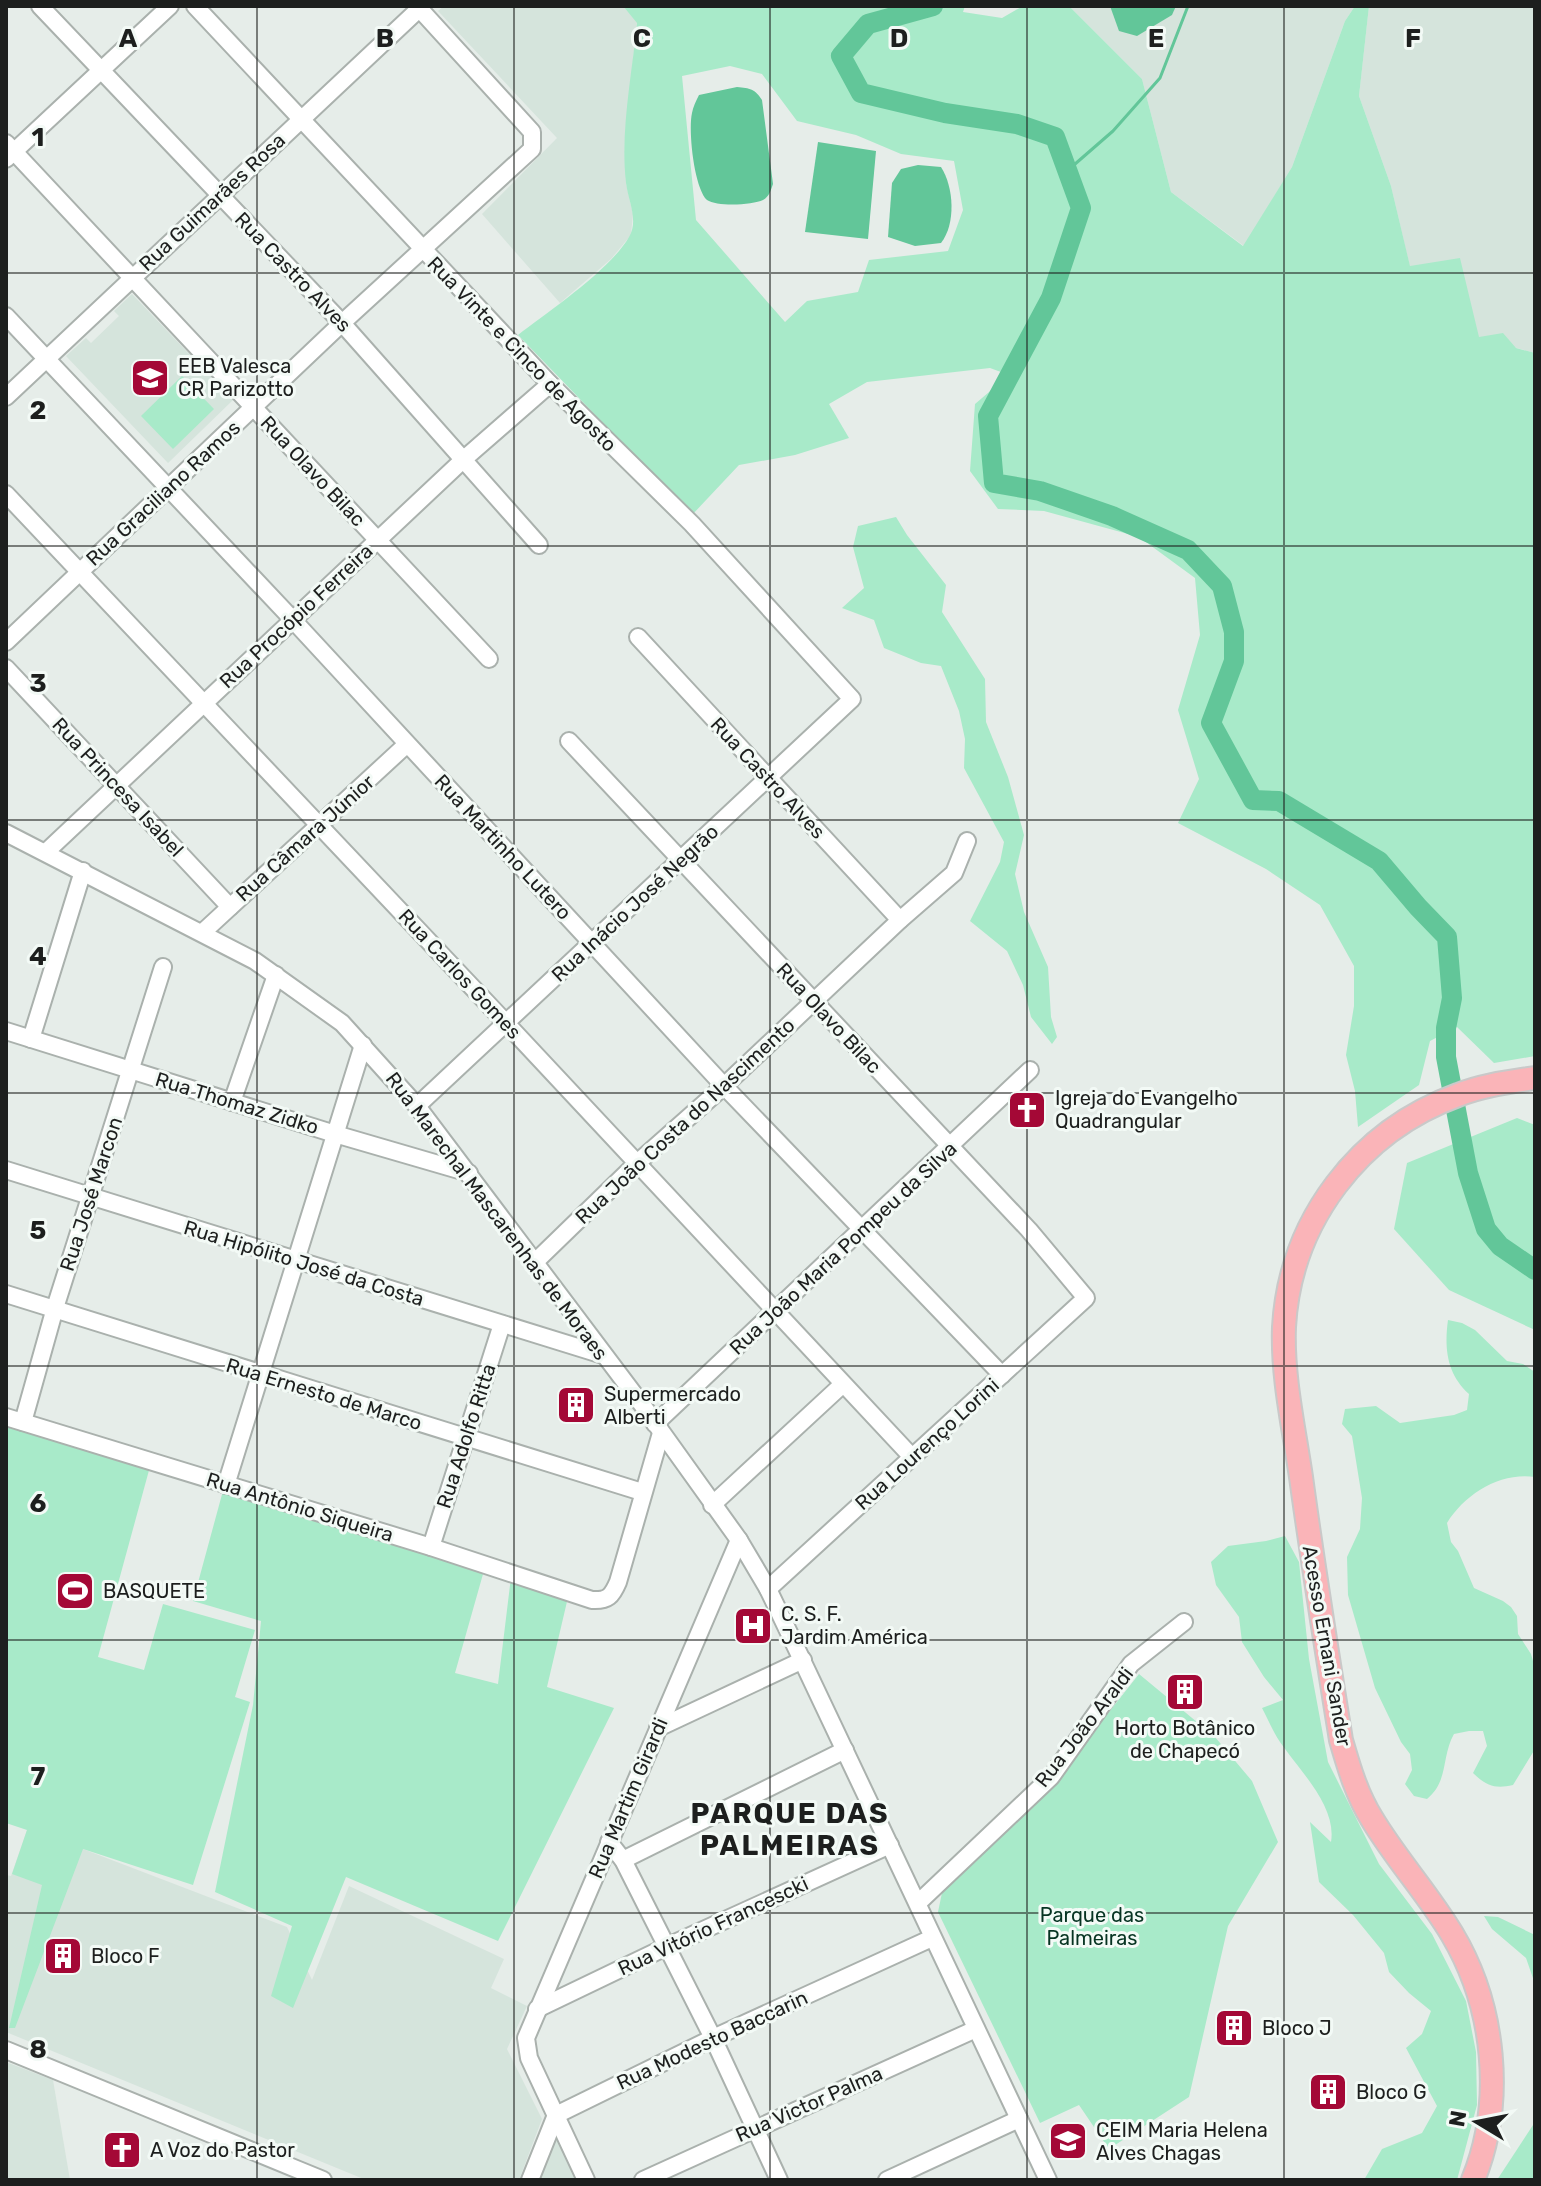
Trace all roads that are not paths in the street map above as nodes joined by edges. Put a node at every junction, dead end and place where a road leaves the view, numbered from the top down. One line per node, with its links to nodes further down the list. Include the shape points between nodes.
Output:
1 (40, 6): 5 (street, Rua Castro Alves)
2 (170, 6): 5 (street)
3 (195, 6): 6 (street, Rua Vinte e Cinco de Agosto)
4 (418, 7): 6 (street, Rua Guimarães Rosa); 9 (street, Rua Graciliano Ramos, via 532,132 532,149)
5 (101, 71): 7 (street); 8 (street, Rua Castro Alves)
6 (300, 119): 8 (street, Rua Guimarães Rosa); 9 (street, Rua Vinte e Cinco de Agosto)
7 (9, 151): 10 (street, Rua Olavo Bilac)
8 (220, 195): 10 (street, Rua Guimarães Rosa); 12 (street, Rua Castro Alves)
9 (422, 251): 12 (street, Rua Graciliano Ramos); 14 (street, Rua Vinte e Cinco de Agosto)
10 (132, 278): 13 (street, Rua Guimarães Rosa); 16 (street, Rua Olavo Bilac)
11 (6, 316): 13 (street, Rua Martinho Lutero)
12 (342, 323): 16 (street, Rua Graciliano Ramos); 17 (street, Rua Castro Alves)
13 (46, 358): 15 (street, Rua Guimarães Rosa); 18 (street, Rua Martinho Lutero)
14 (550, 384): 17 (street, Rua Procópio Ferreira); 28 (street, Rua Vinte e Cinco de Agosto, via 692,524)
15 (6, 397)
16 (254, 408): 18 (street, Rua Graciliano Ramos); 20 (street, Rua Olavo Bilac)
17 (464, 459): 20 (street, Rua Procópio Ferreira); 21 (street, Rua Castro Alves)
18 (169, 488): 22 (street, Rua Graciliano Ramos); 23 (street, Rua Martinho Lutero)
19 (6, 494): 22 (street, Rua Carlos Gomes)
20 (377, 540): 23 (street, Rua Procópio Ferreira); 26 (street, Rua Olavo Bilac)
21 (539, 545)
22 (79, 572): 25 (street, Rua Graciliano Ramos); 29 (street, Rua Carlos Gomes)
23 (293, 620): 29 (street, Rua Procópio Ferreira); 31 (street, Rua Martinho Lutero)
24 (638, 637): 32 (street, Rua Castro Alves)
25 (6, 642)
26 (489, 659)
27 (6, 668): 33 (street, Rua Princesa Isabel)
28 (852, 699): 32 (street, Rua Inácio José Negrão)
29 (203, 704): 33 (street, Rua Procópio Ferreira); 34 (street, Rua Carlos Gomes)
30 (569, 741): 38 (street, Rua Olavo Bilac)
31 (406, 745): 34 (street, Rua Câmara Júnior); 43 (street, Rua Martinho Lutero)
32 (768, 778): 38 (street, Rua Inácio José Negrão); 41 (street, Rua Castro Alves)
33 (116, 786): 37 (street, Rua Procópio Ferreira); 40 (street, Rua Princesa Isabel)
34 (319, 826): 40 (street, Rua Câmara Júnior); 47 (street, Rua Carlos Gomes)
35 (6, 833): 37 (street, Rua Marechal Mascarenhas de Moraes)
36 (967, 841): 41 (street, Rua João Costa do Nascimento, via 954,873)
37 (46, 852): 39 (street, Rua Marechal Mascarenhas de Moraes)
38 (681, 860): 43 (street, Rua Inácio José Negrão); 46 (street, Rua Olavo Bilac)
39 (83, 871): 42 (street, Rua Marechal Mascarenhas de Moraes); 49 (street)
40 (230, 907): 42 (street, Rua Câmara Júnior)
41 (900, 920): 46 (street, Rua João Costa do Nascimento)
42 (203, 932): 45 (street, Rua Marechal Mascarenhas de Moraes)
43 (592, 941): 47 (street, Rua Inácio José Negrão); 54 (street, Rua Martinho Lutero)
44 (163, 967): 51 (street, Rua José Marcon)
45 (276, 975): 50 (street, Rua Marechal Mascarenhas de Moraes); 55 (street)
46 (812, 1002): 54 (street, Rua João Costa do Nascimento); 58 (street, Rua Olavo Bilac)
47 (506, 1023): 56 (street, Rua Inácio José Negrão); 59 (street, Rua Carlos Gomes)
48 (6, 1031): 49 (street, Rua Thomaz Zidko)
49 (31, 1039): 51 (street, Rua Thomaz Zidko)
50 (363, 1045): 56 (street, Rua Marechal Mascarenhas de Moraes); 57 (street)
51 (131, 1070): 55 (street, Rua Thomaz Zidko); 62 (street, Rua José Marcon)
52 (1030, 1070): 58 (street, Rua João Maria Pompeu da Silva)
53 (1535, 1078): 110 (highway, Acesso Ernani Sander, via 1485,1086 1437,1103 1356,1160 1319,1207 1298,1253 1284,1330 1311,1555 1349,1768 1371,1817 1453,1935 1475,1981 1487,2024 1490,2109)
54 (724, 1086): 59 (street, Rua João Costa do Nascimento); 63 (street, Rua Martinho Lutero)
55 (232, 1102): 57 (street, Rua Thomaz Zidko)
56 (417, 1106): 61 (street, Rua Marechal Mascarenhas de Moraes)
57 (335, 1134): 61 (street, Rua Thomaz Zidko); 64 (street)
58 (950, 1147): 63 (street, Rua João Maria Pompeu da Silva); 67 (street, Rua Olavo Bilac)
59 (636, 1164): 65 (street, Rua João Costa do Nascimento); 69 (street, Rua Carlos Gomes)
60 (6, 1170): 62 (street, Rua Hipólito José da Costa)
61 (469, 1173): 65 (street, Rua Marechal Mascarenhas de Moraes)
62 (90, 1196): 64 (street, Rua Hipólito José da Costa); 68 (street, Rua José Marcon)
63 (861, 1229): 69 (street, Rua João Maria Pompeu da Silva); 73 (street, Rua Martinho Lutero)
64 (296, 1261): 70 (street, Rua Hipólito José da Costa); 72 (street)
65 (534, 1263): 71 (street, Rua Marechal Mascarenhas de Moraes)
66 (6, 1294): 68 (street, Rua Ernesto de Marco)
67 (1086, 1298): 73 (street, Rua Lourenço Lorini)
68 (55, 1308): 72 (street, Rua Ernesto de Marco); 76 (street, Rua José Marcon)
69 (776, 1312): 74 (street, Rua Carlos Gomes); 77 (street, Rua João Maria Pompeu da Silva)
70 (502, 1324): 71 (street, Rua Hipólito José da Costa); 78 (street, Rua Adolfo Ritta)
71 (603, 1355): 77 (street, Rua Marechal Mascarenhas de Moraes)
72 (261, 1375): 78 (street, Rua Ernesto de Marco); 80 (street)
73 (1002, 1375): 79 (street, Rua Lourenço Lorini)
74 (843, 1384): 79 (street, Rua Carlos Gomes); 82 (street)
75 (6, 1417): 76 (street, Rua Antônio Siqueira)
76 (23, 1422): 80 (street, Rua Antônio Siqueira)
77 (658, 1428): 81 (street); 82 (street, Rua Marechal Mascarenhas de Moraes)
78 (464, 1437): 81 (street, Rua Ernesto de Marco); 84 (street, Rua Adolfo Ritta)
79 (912, 1457): 85 (street, Rua Lourenço Lorini)
80 (226, 1485): 84 (street, Rua Antônio Siqueira)
81 (642, 1492): 84 (street, Rua Antônio Siqueira, via 613,1595 605,1601)
82 (712, 1505): 83 (street, Rua Marechal Mascarenhas de Moraes)
83 (739, 1540): 85 (street, Rua Marechal Mascarenhas de Moraes); 88 (street, Rua Martim Girardi)
84 (431, 1547)
85 (768, 1589): 87 (street, Rua Marechal Mascarenhas de Moraes)
86 (1184, 1622): 93 (street, Rua João Araldi, via 1131,1664 1051,1777)
87 (803, 1660): 88 (street); 89 (street, Rua Marechal Mascarenhas de Moraes)
88 (658, 1728): 90 (street, Rua Martim Girardi)
89 (845, 1750): 91 (street, Rua Marechal Mascarenhas de Moraes); 92 (street)
90 (609, 1842): 92 (street); 96 (street, Rua Martim Girardi)
91 (890, 1845): 93 (street, Rua Marechal Mascarenhas de Moraes); 95 (street, Rua Vitório Francescki)
92 (623, 1860): 95 (street)
93 (918, 1903): 94 (street, Rua Marechal Mascarenhas de Moraes)
94 (932, 1938): 97 (street, Rua Marechal Mascarenhas de Moraes); 98 (street, Rua Modesto Baccarin)
95 (666, 1947): 96 (street, Rua Vitório Francescki); 98 (street)
96 (537, 2009): 100 (street, Rua Martim Girardi, via 526,2038 529,2058)
97 (976, 2029): 101 (street, Rua Marechal Mascarenhas de Moraes); 102 (street, Rua Victor Palma)
98 (713, 2038): 100 (street, Rua Modesto Baccarin); 102 (street)
99 (6, 2050): 103 (street)
100 (556, 2115): 104 (street); 105 (street)
101 (1019, 2119): 108 (street); 109 (street, Rua Marechal Mascarenhas de Moraes)
102 (754, 2129): 106 (street, Rua Victor Palma); 107 (street)
103 (323, 2180)
104 (530, 2180)
105 (586, 2180)
106 (643, 2180)
107 (779, 2180)
108 (887, 2180)
109 (1048, 2180)
110 (1473, 2180)

